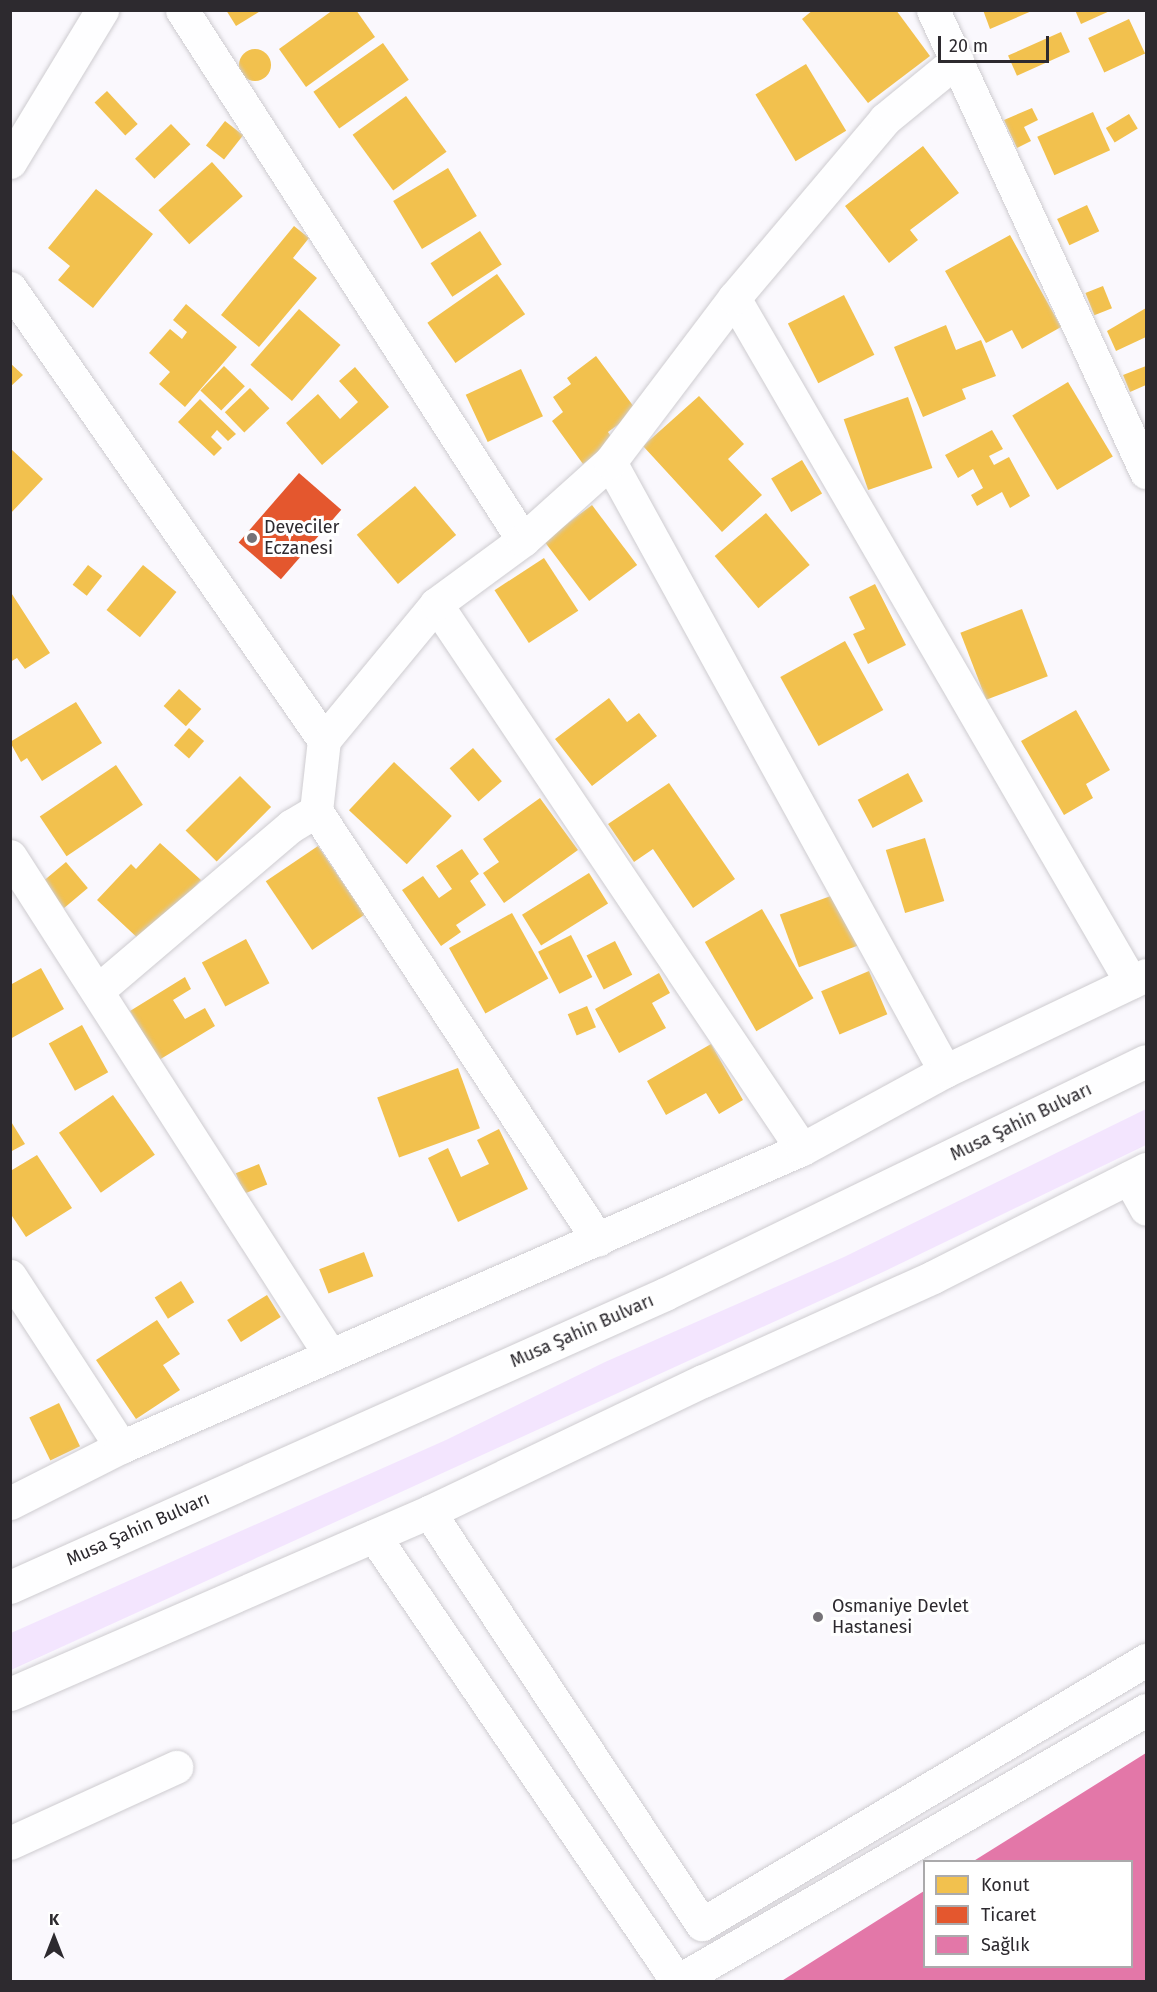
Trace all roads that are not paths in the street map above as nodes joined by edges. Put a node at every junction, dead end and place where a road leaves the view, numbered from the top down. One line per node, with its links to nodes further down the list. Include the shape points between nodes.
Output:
1 (102, 10): 5 (street)
2 (182, 10): 10 (street)
3 (933, 10): 4 (street)
4 (957, 60): 7 (street, via 885,119); 9 (street)
5 (10, 162)
6 (10, 288): 12 (street)
7 (734, 298): 8 (street); 15 (street)
8 (610, 462): 10 (street); 18 (street)
9 (1146, 472)
10 (523, 540): 11 (street)
11 (436, 604): 12 (street); 19 (street)
12 (324, 740): 13 (street)
13 (316, 812): 16 (street, via 291,826); 22 (street)
14 (10, 855): 16 (street)
15 (1139, 978): 18 (street)
16 (97, 991): 24 (street)
17 (1146, 1060): 29 (street, Musa Şahin Bulvarı, via 665,1294)
18 (945, 1071): 19 (street)
19 (802, 1149): 22 (street)
20 (1138, 1174): 21 (street); 27 (street, via 933,1277)
21 (1146, 1209)
22 (598, 1240): 24 (street)
23 (10, 1276): 25 (street)
24 (330, 1356): 25 (street)
25 (121, 1447): 26 (street)
26 (10, 1503)
27 (429, 1512): 28 (street); 30 (street, via 702,1924)
28 (374, 1536): 31 (street); 35 (street)
29 (10, 1587)
30 (1146, 1660)
31 (10, 1694)
32 (1146, 1710): 35 (street)
33 (176, 1767): 34 (street)
34 (10, 1843)
35 (677, 1981)

